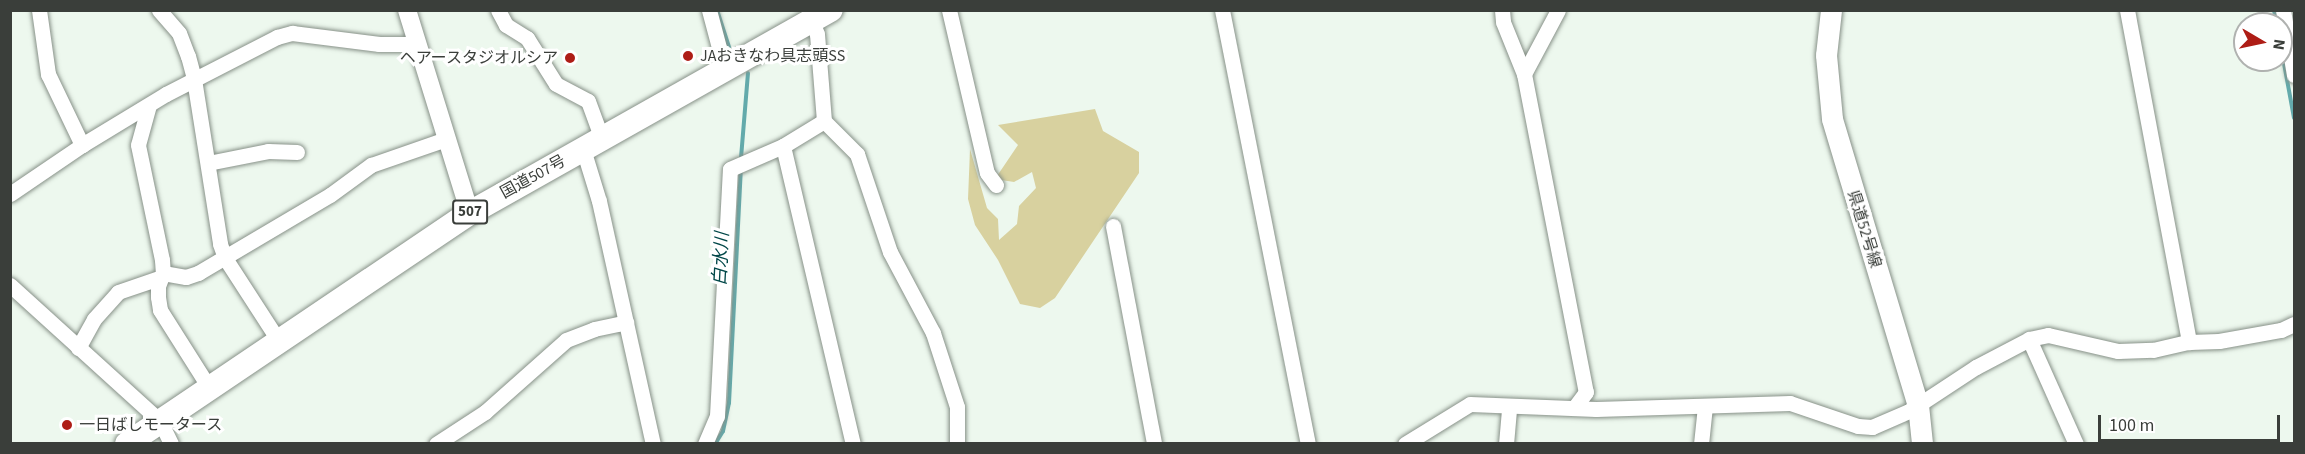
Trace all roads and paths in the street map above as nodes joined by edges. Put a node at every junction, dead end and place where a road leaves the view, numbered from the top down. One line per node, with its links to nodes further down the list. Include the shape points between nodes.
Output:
1 (39, 10): 23 (street, via 48,74)
2 (159, 10): 18 (street, via 179,33)
3 (407, 10): 14 (street)
4 (498, 10): 22 (street, via 506,25 527,38 556,84 588,101)
5 (709, 10): 15 (street)
6 (949, 10): 27 (street, via 987,173)
7 (1222, 10): 54 (street)
8 (1502, 10): 16 (street)
9 (1558, 10): 16 (street)
10 (1831, 10): 41 (main road, 県道52号線, via 1826,55 1832,119)
11 (2127, 10): 38 (street)
12 (2283, 10): 17 (street)
13 (821, 16): 15 (highway, 国道507号 / 507); 20 (street, via 817,34)
14 (417, 44): 18 (street, via 379,45 292,33); 21 (street)
15 (725, 70): 22 (highway, 国道507号 / 507)
16 (1524, 74): 44 (street, via 1586,392)
17 (2295, 75)
18 (194, 79): 19 (street); 26 (street)
19 (149, 105): 23 (street); 32 (street, via 138,146)
20 (824, 121): 24 (street); 52 (street, via 857,154 890,252 933,333 957,407)
21 (446, 139): 29 (street); 31 (street, via 371,165 330,195)
22 (592, 144): 29 (highway, 国道507号 / 507); 34 (street, via 599,201)
23 (82, 145): 28 (street)
24 (783, 146): 50 (street, via 730,169 717,416); 51 (street)
25 (297, 152): 26 (street, via 268,151)
26 (208, 164): 31 (street)
27 (996, 184)
28 (10, 194)
29 (470, 213): 37 (highway, 国道507号 / 507)
30 (1113, 226): 53 (street)
31 (225, 258): 32 (street, via 186,277); 37 (street)
32 (162, 275): 39 (street, via 118,292 94,319); 40 (street, via 158,286 160,310)
33 (10, 285): 39 (street)
34 (626, 322): 48 (street, via 566,340 485,412); 49 (street)
35 (2295, 324): 38 (street, via 2219,341)
36 (2029, 339): 38 (street, via 2048,335 2118,351 2153,350); 41 (street, via 1976,366); 59 (street)
37 (278, 340): 40 (highway, 国道507号 / 507)
38 (2189, 342)
39 (78, 348): 45 (street)
40 (210, 388): 45 (highway, 国道507号 / 507)
41 (1918, 405): 43 (street, via 1872,427 1790,403); 58 (main road, 県道52号線)
42 (1509, 406): 44 (street); 55 (street, via 1470,404); 56 (street)
43 (1705, 407): 44 (street); 57 (street)
44 (1574, 408)
45 (160, 421): 46 (highway, 国道507号 / 507); 47 (street)
46 (127, 444)
47 (171, 444)
48 (436, 444)
49 (653, 444)
50 (705, 444)
51 (853, 444)
52 (957, 444)
53 (1154, 444)
54 (1308, 444)
55 (1405, 444)
56 (1506, 444)
57 (1701, 444)
58 (1922, 444)
59 (2076, 444)

